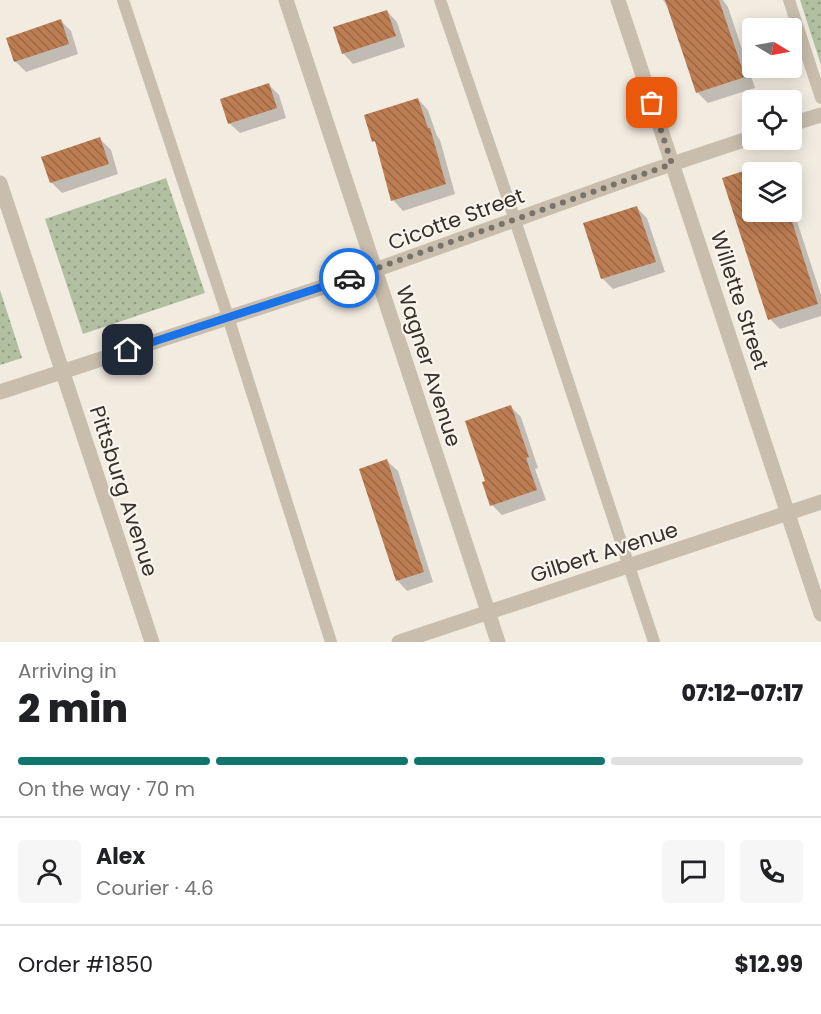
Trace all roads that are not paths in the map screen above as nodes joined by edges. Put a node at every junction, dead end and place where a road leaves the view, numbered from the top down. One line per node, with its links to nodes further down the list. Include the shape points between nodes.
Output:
1 (123, 0): 14 (lane)
2 (286, 0): 13 (street, Wagner Avenue)
3 (440, 0): 12 (lane)
4 (618, 0): 10 (street, Willette Street)
5 (789, 0): 6 (lane)
6 (821, 98)
7 (821, 115): 8 (street)
8 (802, 121)
9 (742, 141): 10 (street, Cicotte Street)
10 (672, 164): 12 (street, Cicotte Street); 18 (street, Willette Street)
11 (0, 183): 15 (street, Pittsburg Avenue)
12 (515, 220): 13 (street, Cicotte Street); 19 (lane)
13 (375, 270): 14 (street, Cicotte Street); 20 (street, Wagner Avenue)
14 (228, 317): 15 (street, Cicotte Street); 23 (lane)
15 (63, 372): 16 (street, Cicotte Street); 22 (street, Pittsburg Avenue)
16 (0, 392)
17 (821, 502): 18 (street, Gilbert Avenue)
18 (788, 513): 19 (street, Gilbert Avenue); 21 (street, Willette Street)
19 (630, 566): 20 (street, Gilbert Avenue); 26 (lane)
20 (488, 613): 24 (street, Gilbert Avenue); 25 (street, Wagner Avenue)
21 (821, 614)
22 (152, 642)
23 (331, 642)
24 (399, 642)
25 (498, 642)
26 (654, 642)

